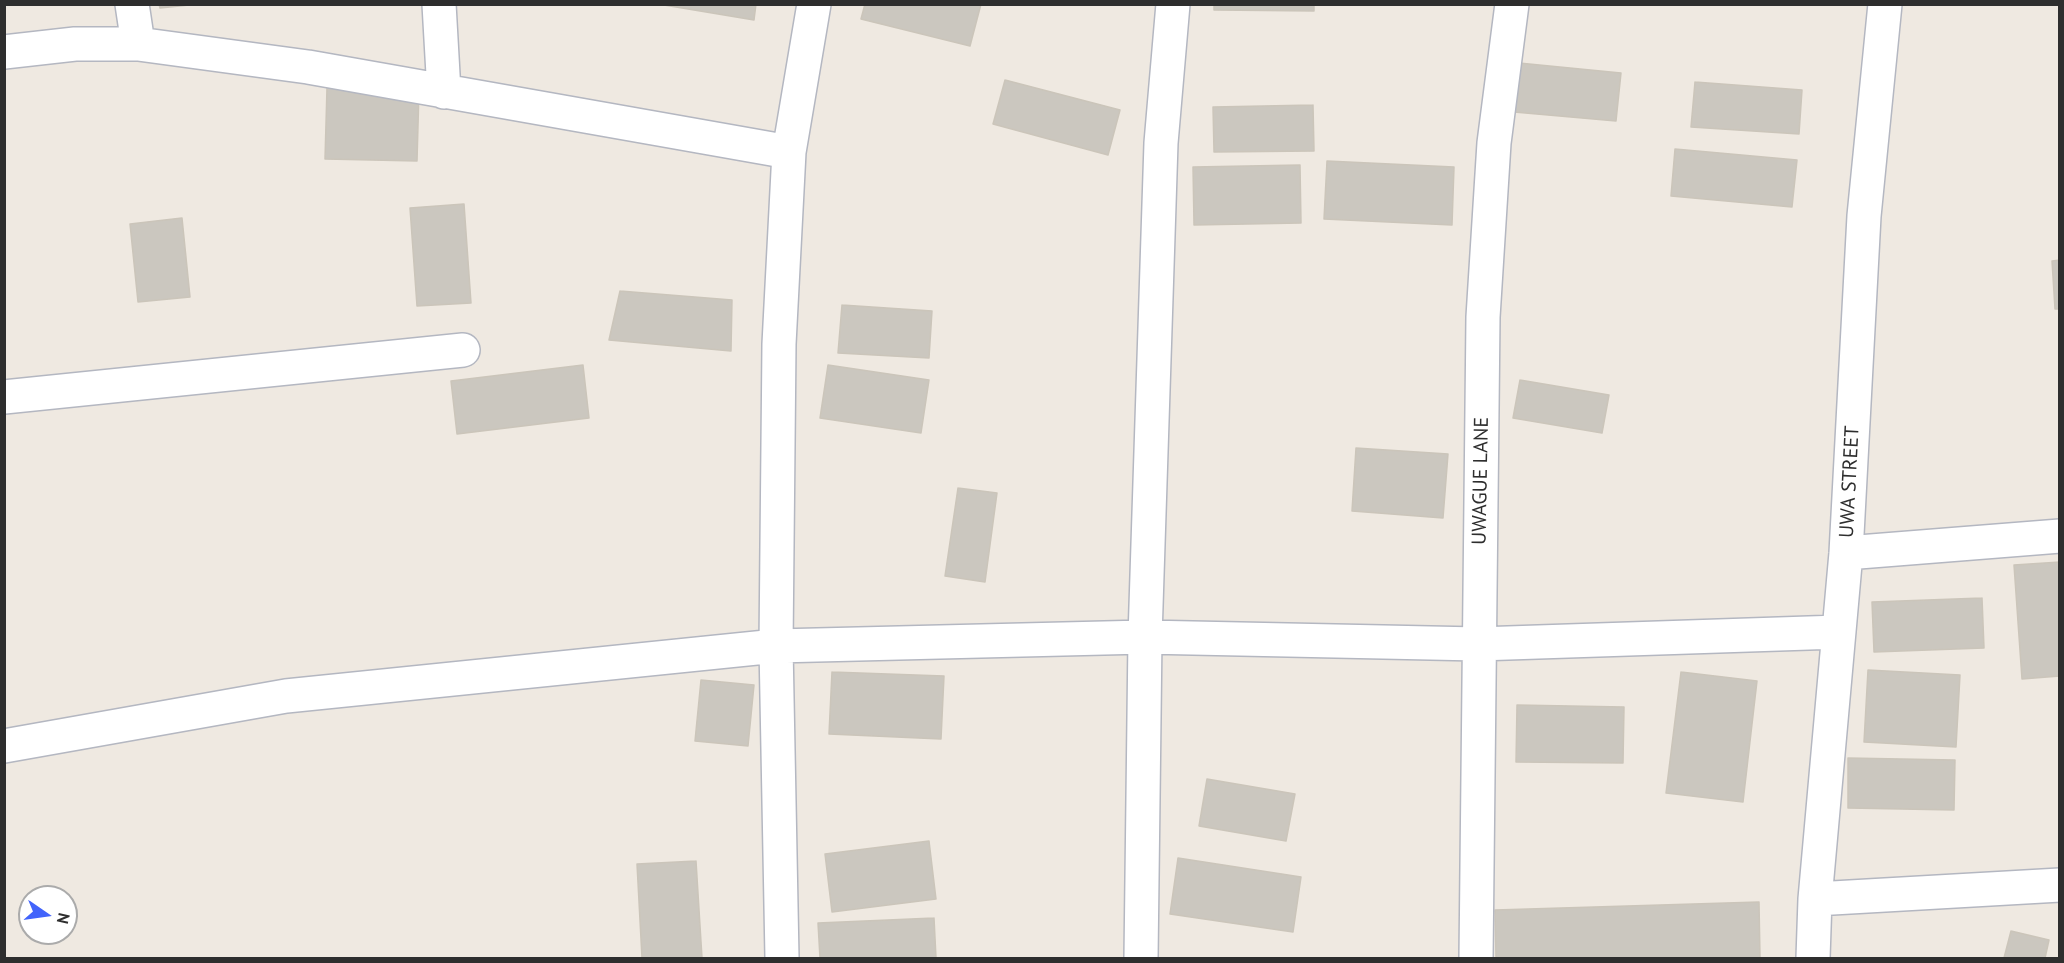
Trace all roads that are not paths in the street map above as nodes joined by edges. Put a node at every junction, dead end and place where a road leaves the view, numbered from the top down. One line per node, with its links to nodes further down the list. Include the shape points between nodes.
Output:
1 (132, 4): 7 (street)
2 (439, 4): 9 (street)
3 (814, 4): 10 (street)
4 (1173, 4): 16 (street, via 1161,143)
5 (1512, 4): 17 (street, UWAGUE LANE, via 1494,143 1483,317)
6 (1885, 4): 14 (street, UWA STREET, via 1864,216)
7 (138, 44): 8 (street, via 75,44); 9 (street, via 308,67)
8 (4, 52)
9 (444, 92): 10 (street)
10 (789, 152): 18 (street, via 779,344)
11 (463, 350): 12 (street)
12 (4, 397)
13 (2060, 536): 14 (street)
14 (1846, 553): 15 (street, UWA STREET)
15 (1839, 632): 17 (street); 21 (street, UWA STREET)
16 (1145, 637): 17 (street); 18 (street); 23 (street)
17 (1478, 644): 24 (street, UWAGUE LANE)
18 (776, 646): 19 (street, via 286,696); 22 (street)
19 (4, 746)
20 (2060, 885): 21 (street)
21 (1815, 899): 25 (street, UWA STREET)
22 (782, 958)
23 (1141, 958)
24 (1476, 958)
25 (1813, 958)

